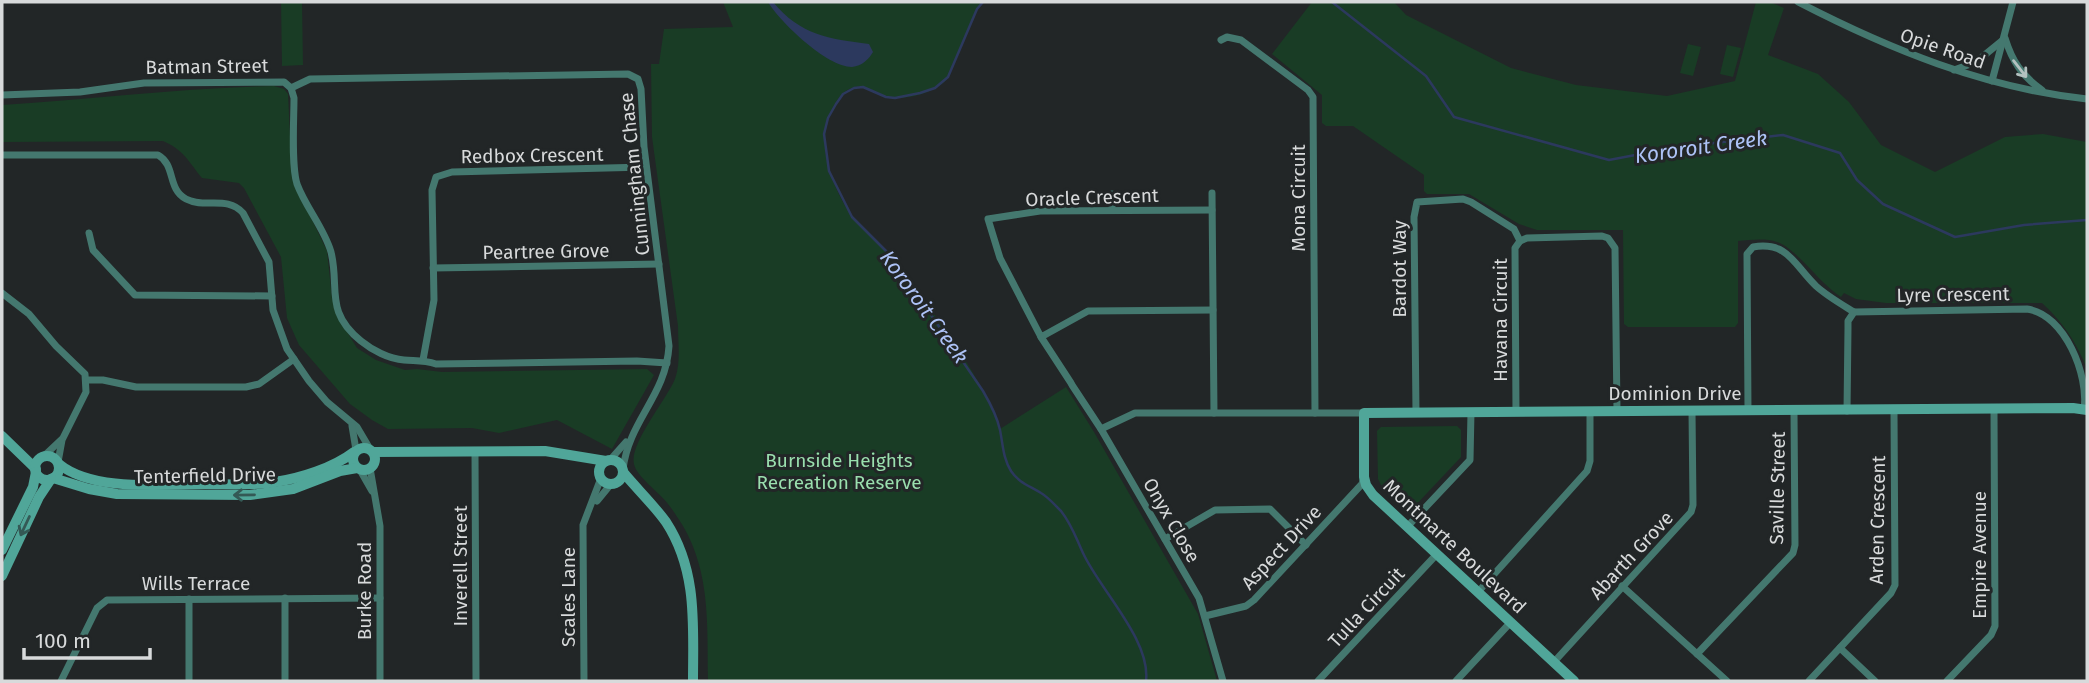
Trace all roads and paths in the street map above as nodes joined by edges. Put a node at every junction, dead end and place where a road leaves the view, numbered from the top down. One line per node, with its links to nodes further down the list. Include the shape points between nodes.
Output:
1 (1798, 2): 5 (street, Opie Road, via 1875,40)
2 (2013, 2): 3 (street)
3 (2005, 38): 5 (street, via 1979,60); 6 (street); 8 (street, one-way to 8, via 2020,72)
4 (1221, 40): 44 (street, Mona Circuit, via 1241,40 1313,97)
5 (1953, 70): 6 (street, Opie Road)
6 (1992, 80): 8 (street, Opie Road)
7 (291, 88): 9 (street, Batman Street, via 273,80 144,82 80,92); 12 (street, Cunningham Chase, via 310,79 631,74 641,89); 29 (street, Batman Street, via 296,181 330,251 338,311 352,333 372,348 400,360)
8 (2046, 93): 10 (street, Opie Road)
9 (2, 94)
10 (2087, 99)
11 (2, 155): 24 (street, via 162,157 173,187 182,197 231,204 243,213 269,262)
12 (646, 167): 21 (street, Cunningham Chase); 22 (street, Redbox Crescent, via 439,175 432,184)
13 (1212, 193): 16 (street)
14 (1112, 194): 17 (street)
15 (988, 209): 18 (street)
16 (1212, 210): 17 (street, Oracle Crescent); 25 (street)
17 (1112, 211): 18 (street, Oracle Crescent, via 1040,211)
18 (988, 219): 27 (street, via 1000,258)
19 (89, 233): 24 (street, via 93,250 135,295)
20 (1520, 241): 35 (street, Havana Circuit, via 1527,237 1602,236 1612,242); 42 (street, Havana Circuit, via 1515,248); 46 (street, Bardot Way, via 1514,229 1471,201 1417,202)
21 (659, 264): 22 (street, Peartree Grove); 30 (street, Cunningham Chase)
22 (433, 268): 29 (street, Redbox Crescent, via 434,300)
23 (2, 293): 31 (street, via 39,324)
24 (272, 296): 28 (street, via 278,330)
25 (1213, 310): 27 (street, via 1088,311); 40 (street)
26 (1854, 312): 32 (street, via 1818,288 1782,249 1753,247 1747,254); 34 (street, Lyre Crescent, via 2039,311 2074,353 2085,386); 38 (street, via 1848,321)
27 (1041, 337): 48 (street, Onyx Close)
28 (294, 359): 31 (street, via 253,386 146,387); 47 (street, via 327,402)
29 (423, 360): 30 (street, Batman Street, via 436,364)
30 (667, 363): 49 (street, Cunningham Chase, via 660,386)
31 (87, 380): 51 (street, via 84,398)
32 (1748, 410): 36 (street, Dominion Drive); 37 (street, Dominion Drive)
33 (1994, 410): 34 (street, Dominion Drive); 39 (street, Dominion Drive); 99 (street, Empire Avenue, via 1995,626)
34 (2086, 410)
35 (1617, 411): 36 (street, Dominion Drive); 43 (street, Dominion Drive)
36 (1692, 411): 75 (street, Abarth Grove, via 1691,512)
37 (1794, 411): 38 (street, Dominion Drive); 83 (street, Saville Street, via 1793,552)
38 (1847, 411): 39 (street, Dominion Drive)
39 (1894, 411): 82 (street, Arden Crescent, via 1895,584)
40 (1214, 412): 44 (street, Dominion Drive); 48 (street, Dominion Drive, via 1135,413)
41 (1471, 412): 42 (street, Dominion Drive); 46 (street, Dominion Drive); 69 (street, via 1470,460)
42 (1516, 412): 43 (street, Dominion Drive)
43 (1590, 412): 76 (street, via 1587,471)
44 (1315, 413): 45 (street, Dominion Drive)
45 (1364, 413): 46 (street, Dominion Drive); 64 (street, Montmarte Boulevard)
46 (1416, 413)
47 (351, 422): 52 (street); 53 (street)
48 (1101, 429): 70 (street, Onyx Close)
49 (629, 439): 58 (street, Cunningham Chase); 62 (street, Cunningham Chase)
50 (6, 440): 56 (street); 61 (street)
51 (62, 440): 56 (street); 59 (street)
52 (371, 450): 53 (street); 54 (street, Tenterfield Drive); 60 (street, via 375,459)
53 (355, 451): 59 (street, Tenterfield Drive, via 307,474 258,484 120,484 74,473); 60 (street, via 353,462)
54 (404, 451): 55 (street, Tenterfield Drive); 60 (street, Tenterfield Drive)
55 (475, 451): 57 (street, Tenterfield Drive, via 545,451); 89 (street, Inverell Street)
56 (43, 456): 59 (street); 61 (street)
57 (575, 457): 58 (street, Tenterfield Drive); 63 (street, Tenterfield Drive)
58 (608, 460): 62 (street, via 620,463); 63 (street)
59 (58, 463): 65 (street)
60 (365, 468): 65 (street, Tenterfield Drive, one-way to 65, via 340,471 293,489 250,495 117,494); 78 (street, Burke Road, via 380,526)
61 (36, 470): 65 (street, via 44,479); 72 (street, via 33,487)
62 (623, 470): 66 (street, via 621,479); 67 (street)
63 (600, 476): 66 (street); 68 (street, Scales Lane)
64 (1364, 477): 69 (street, Montmarte Boulevard, via 1373,495); 71 (street, Aspect Drive)
65 (52, 478): 74 (street, one-way to 74)
66 (613, 483): 67 (street); 68 (street)
67 (648, 500): 91 (street, via 673,535 689,576)
68 (588, 513): 90 (street, Scales Lane, via 583,532)
69 (1407, 527): 73 (street, Montmarte Boulevard)
70 (1165, 539): 71 (street, via 1215,510 1270,509); 80 (street, Onyx Close)
71 (1306, 545): 80 (street, Aspect Drive, via 1246,606)
72 (2, 550)
73 (1437, 554): 76 (street, Montmarte Boulevard); 93 (street, Tulla Circuit)
74 (3, 569)
75 (1622, 586): 83 (street); 84 (street, Abarth Grove)
76 (1478, 592): 81 (street, Montmarte Boulevard)
77 (285, 598): 78 (street, Wills Terrace); 79 (street, Wills Terrace); 87 (street)
78 (380, 598): 88 (street, Burke Road)
79 (189, 599): 85 (street, Wills Terrace, via 104,601); 86 (street)
80 (1205, 616): 92 (street, Onyx Close)
81 (1510, 623): 84 (street, Montmarte Boulevard); 94 (street)
82 (1840, 648): 97 (street, Arden Crescent); 98 (street)
83 (1697, 654): 96 (street)
84 (1553, 663): 95 (street, Montmarte Boulevard)
85 (61, 681)
86 (189, 681)
87 (285, 681)
88 (380, 681)
89 (476, 681)
90 (584, 681)
91 (693, 681)
92 (1223, 681)
93 (1318, 681)
94 (1456, 681)
95 (1573, 681)
96 (1727, 681)
97 (1809, 681)
98 (1875, 681)
99 (1947, 681)

